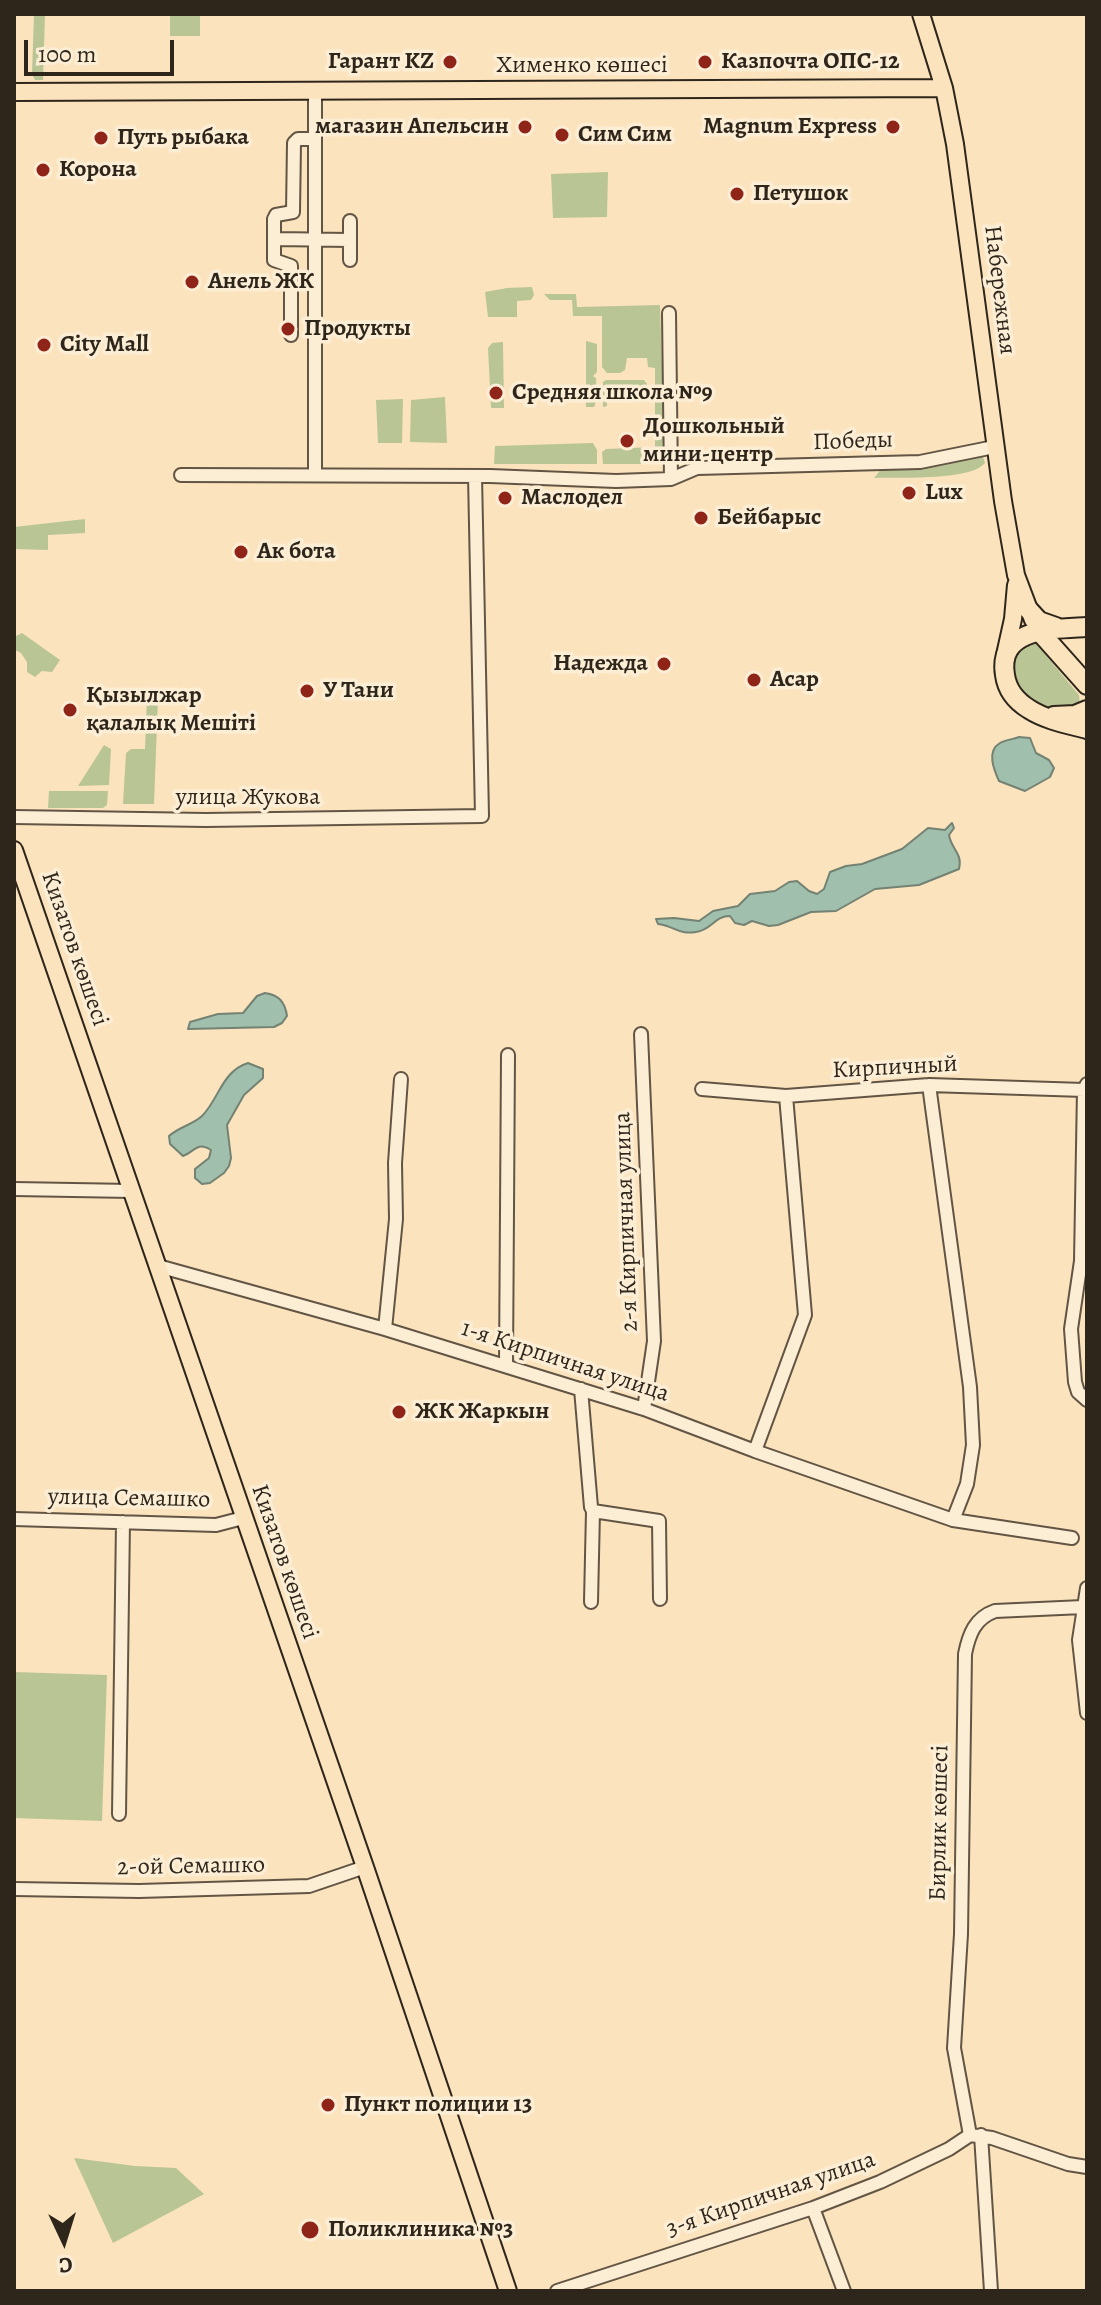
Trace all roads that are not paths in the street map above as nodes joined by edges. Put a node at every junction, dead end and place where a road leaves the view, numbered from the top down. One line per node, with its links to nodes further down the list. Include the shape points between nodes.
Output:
1 (921, 14): 2 (main road, Набережная)
2 (944, 88): 3 (main road, Хименко көшесі); 13 (main road, Набережная)
3 (315, 91): 4 (main road, Хименко көшесі); 5 (street)
4 (14, 92)
5 (315, 139): 7 (street, via 294,143 293,212 275,216); 8 (street)
6 (350, 221): 9 (street)
7 (274, 239): 8 (street); 12 (street, via 275,262 291,266)
8 (315, 240): 9 (street); 14 (street)
9 (350, 240): 10 (street)
10 (350, 260)
11 (669, 313): 17 (street)
12 (291, 335)
13 (994, 447): 17 (street, Победы, via 920,462 697,468); 18 (main road, Набережная)
14 (315, 474): 15 (street, Победы); 16 (street, Победы)
15 (181, 475)
16 (475, 476): 17 (street, Победы); 25 (street, улица Жукова, via 482,816)
17 (671, 479)
18 (1016, 575): 19 (main road, Набережная); 22 (main road, Набережная)
19 (1027, 608): 20 (highway, via 1044,625); 21 (main road, Набережная)
20 (1079, 627): 21 (highway)
21 (1039, 631): 22 (highway, via 1018,638); 23 (highway)
22 (1005, 655): 24 (highway, via 1004,673 1021,703 1036,713)
23 (1082, 680): 24 (highway)
24 (1083, 718)
25 (14, 817)
26 (14, 850): 35 (main road, Кизатов көшесі)
27 (641, 1034): 41 (street, 2-я Кирпичная улица, via 654,1341)
28 (508, 1055): 38 (street)
29 (401, 1079): 37 (street)
30 (929, 1085): 31 (street, Кирпичный); 33 (street, Кирпичный); 46 (street, via 970,1387 972,1462)
31 (1086, 1087): 40 (street, via 1081,1261 1071,1329 1075,1382)
32 (702, 1089): 33 (street, Кирпичный)
33 (786, 1096): 42 (street, via 805,1315)
34 (14, 1189): 35 (street)
35 (132, 1191): 36 (main road, Кизатов көшесі)
36 (158, 1266): 37 (street, 1-я Кирпичная улица); 44 (main road, Кизатов көшесі)
37 (385, 1329): 38 (street, 1-я Кирпичная улица)
38 (506, 1365): 39 (street, 1-я Кирпичная улица)
39 (581, 1389): 41 (street, 1-я Кирпичная улица); 43 (street)
40 (1087, 1400)
41 (644, 1409): 42 (street, 1-я Кирпичная улица)
42 (755, 1451): 46 (street, 1-я Кирпичная улица)
43 (593, 1511): 50 (street, via 657,1518); 51 (street)
44 (243, 1518): 47 (street, улица Семашко, via 216,1525); 55 (main road, Кизатов көшесі)
45 (14, 1519): 47 (street, улица Семашко)
46 (953, 1520): 48 (street, 1-я Кирпичная улица)
47 (123, 1522): 54 (street)
48 (1072, 1538)
49 (1087, 1588): 52 (street)
50 (660, 1599)
51 (591, 1602)
52 (1083, 1607): 53 (street, via 1079,1640); 57 (street, Бирлик көшесі, via 989,1613 971,1632 965,1654 954,2048)
53 (1087, 1713)
54 (119, 1814)
55 (365, 1867): 56 (street, 2-ой Семашко, via 309,1886); 60 (main road, Кизатов көшесі)
56 (14, 1889)
57 (976, 2135): 58 (street); 59 (street, 3-я Кирпичная улица); 63 (street)
58 (1087, 2167)
59 (813, 2208): 61 (street, 3-я Кирпичная улица); 62 (street)
60 (508, 2291)
61 (557, 2291)
62 (844, 2291)
63 (991, 2291)

